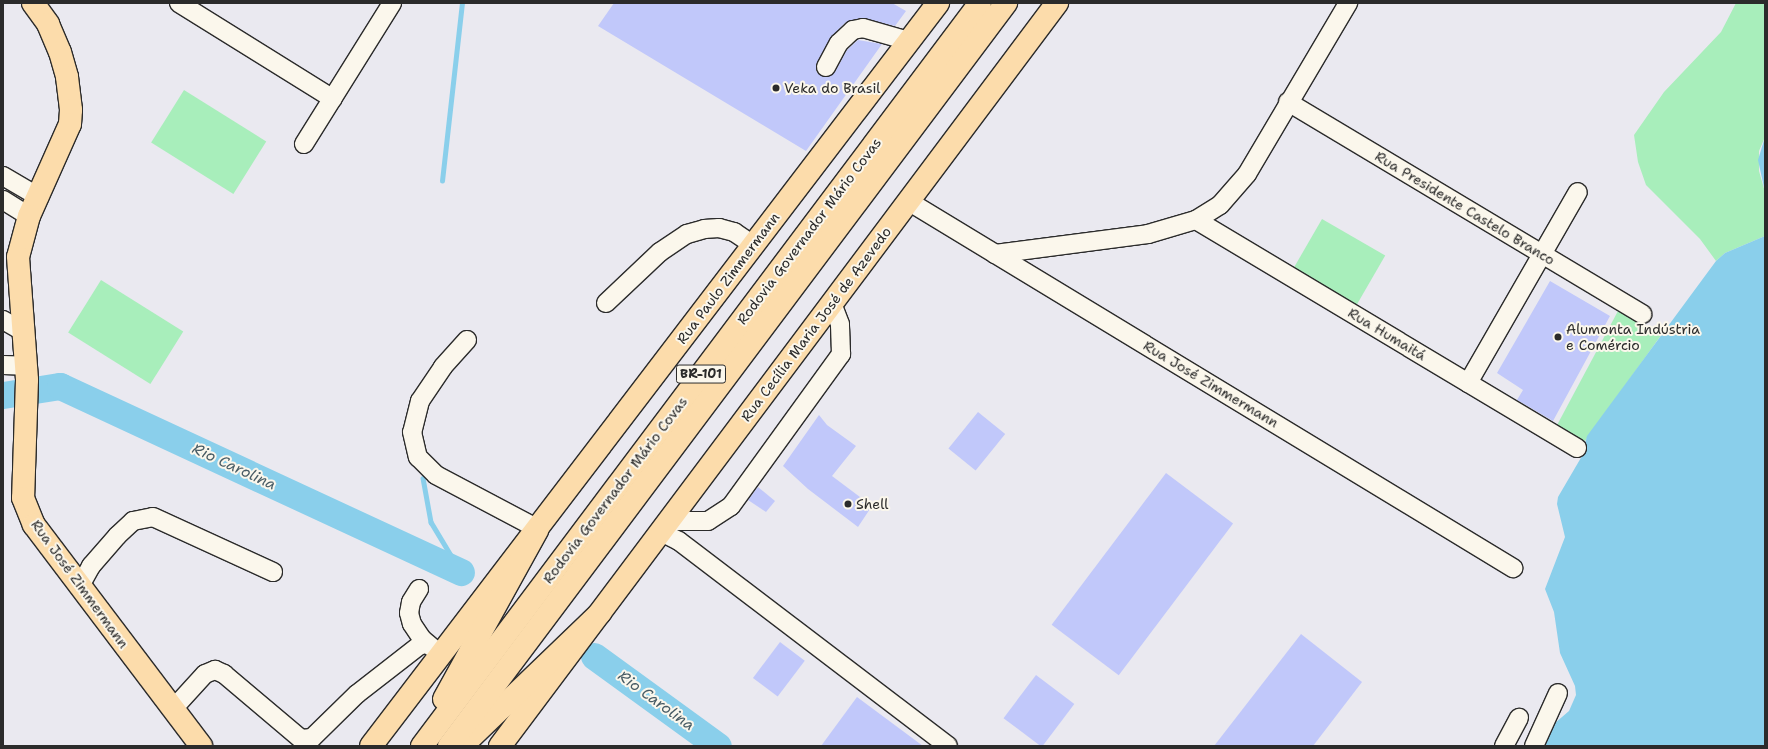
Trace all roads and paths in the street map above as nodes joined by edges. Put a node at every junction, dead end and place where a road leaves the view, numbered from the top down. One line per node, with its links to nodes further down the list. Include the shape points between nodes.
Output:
1 (34, 3): 16 (main road, Rua José Zimmermann, via 48,24 60,52 67,77 71,110 70,124)
2 (179, 3): 11 (street)
3 (392, 3): 11 (street)
4 (938, 3): 9 (main road, Rua Paulo Zimmermann)
5 (980, 3): 48 (main road, Rodovia Governador Mário Covas / BR-101)
6 (1006, 3): 49 (main road, Rodovia Governador Mário Covas / BR-101)
7 (1057, 3): 18 (main road, Rua Cecília Maria José de Azevedo)
8 (1348, 3): 12 (street)
9 (909, 41): 10 (street, via 863,28 853,30 839,43); 21 (main road, Rua Paulo Zimmermann)
10 (826, 67)
11 (332, 98): 13 (street)
12 (1288, 102): 20 (street, via 1240,184 1220,205); 23 (street, Rua Presidente Castelo Branco)
13 (304, 144)
14 (3, 176): 16 (street)
15 (1578, 192): 23 (street)
16 (39, 197): 19 (main road, Rua José Zimmermann)
17 (3, 200): 19 (street)
18 (908, 201): 22 (street, Rua José Zimmermann); 25 (main road, Rua Cecília Maria José de Azevedo)
19 (29, 216): 28 (main road, Rua José Zimmermann, via 18,257)
20 (1196, 220): 22 (street, via 1132,236); 32 (street, Rua Humaitá)
21 (753, 245): 24 (street, via 734,232 719,228 687,234 660,252); 35 (main road, Rua Paulo Zimmermann)
22 (995, 254): 36 (street, Rua José Zimmermann)
23 (1542, 254): 26 (street, Rua Presidente Castelo Branco); 32 (street)
24 (606, 303)
25 (832, 303): 34 (main road, Rua Cecília Maria José de Azevedo); 34 (street, via 840,324 841,354 731,506 708,521)
26 (1642, 314)
27 (3, 320): 28 (street)
28 (22, 331): 31 (main road, Rua José Zimmermann)
29 (467, 340): 35 (street, via 443,367 420,402 412,432 418,457 436,475)
30 (3, 365): 31 (street)
31 (27, 382): 38 (main road, Rua José Zimmermann, via 23,498 34,525)
32 (1468, 383): 33 (street, Rua Humaitá)
33 (1577, 448)
34 (665, 526): 40 (main road, Rua Cecília Maria José de Azevedo); 52 (street, via 679,541)
35 (538, 529): 41 (main road, Rua Paulo Zimmermann, via 489,590); 47 (main road)
36 (1513, 568)
37 (273, 572): 38 (street, via 153,517 133,521 117,536 91,566)
38 (80, 586): 43 (main road, Rua José Zimmermann)
39 (420, 589): 41 (street, via 411,602 409,612 412,624)
40 (600, 613): 50 (main road); 51 (main road, Rua Cecília Maria José de Azevedo)
41 (434, 649): 43 (street, via 420,645 357,694 312,738 301,739 224,674 215,670 205,674); 46 (main road, Rua Paulo Zimmermann)
42 (1558, 693): 54 (street)
43 (173, 709): 45 (main road, Rua José Zimmermann)
44 (1520, 718): 53 (street)
45 (201, 746)
46 (371, 746)
47 (418, 746)
48 (422, 746)
49 (449, 746)
50 (461, 746)
51 (500, 746)
52 (948, 746)
53 (1504, 746)
54 (1534, 746)

